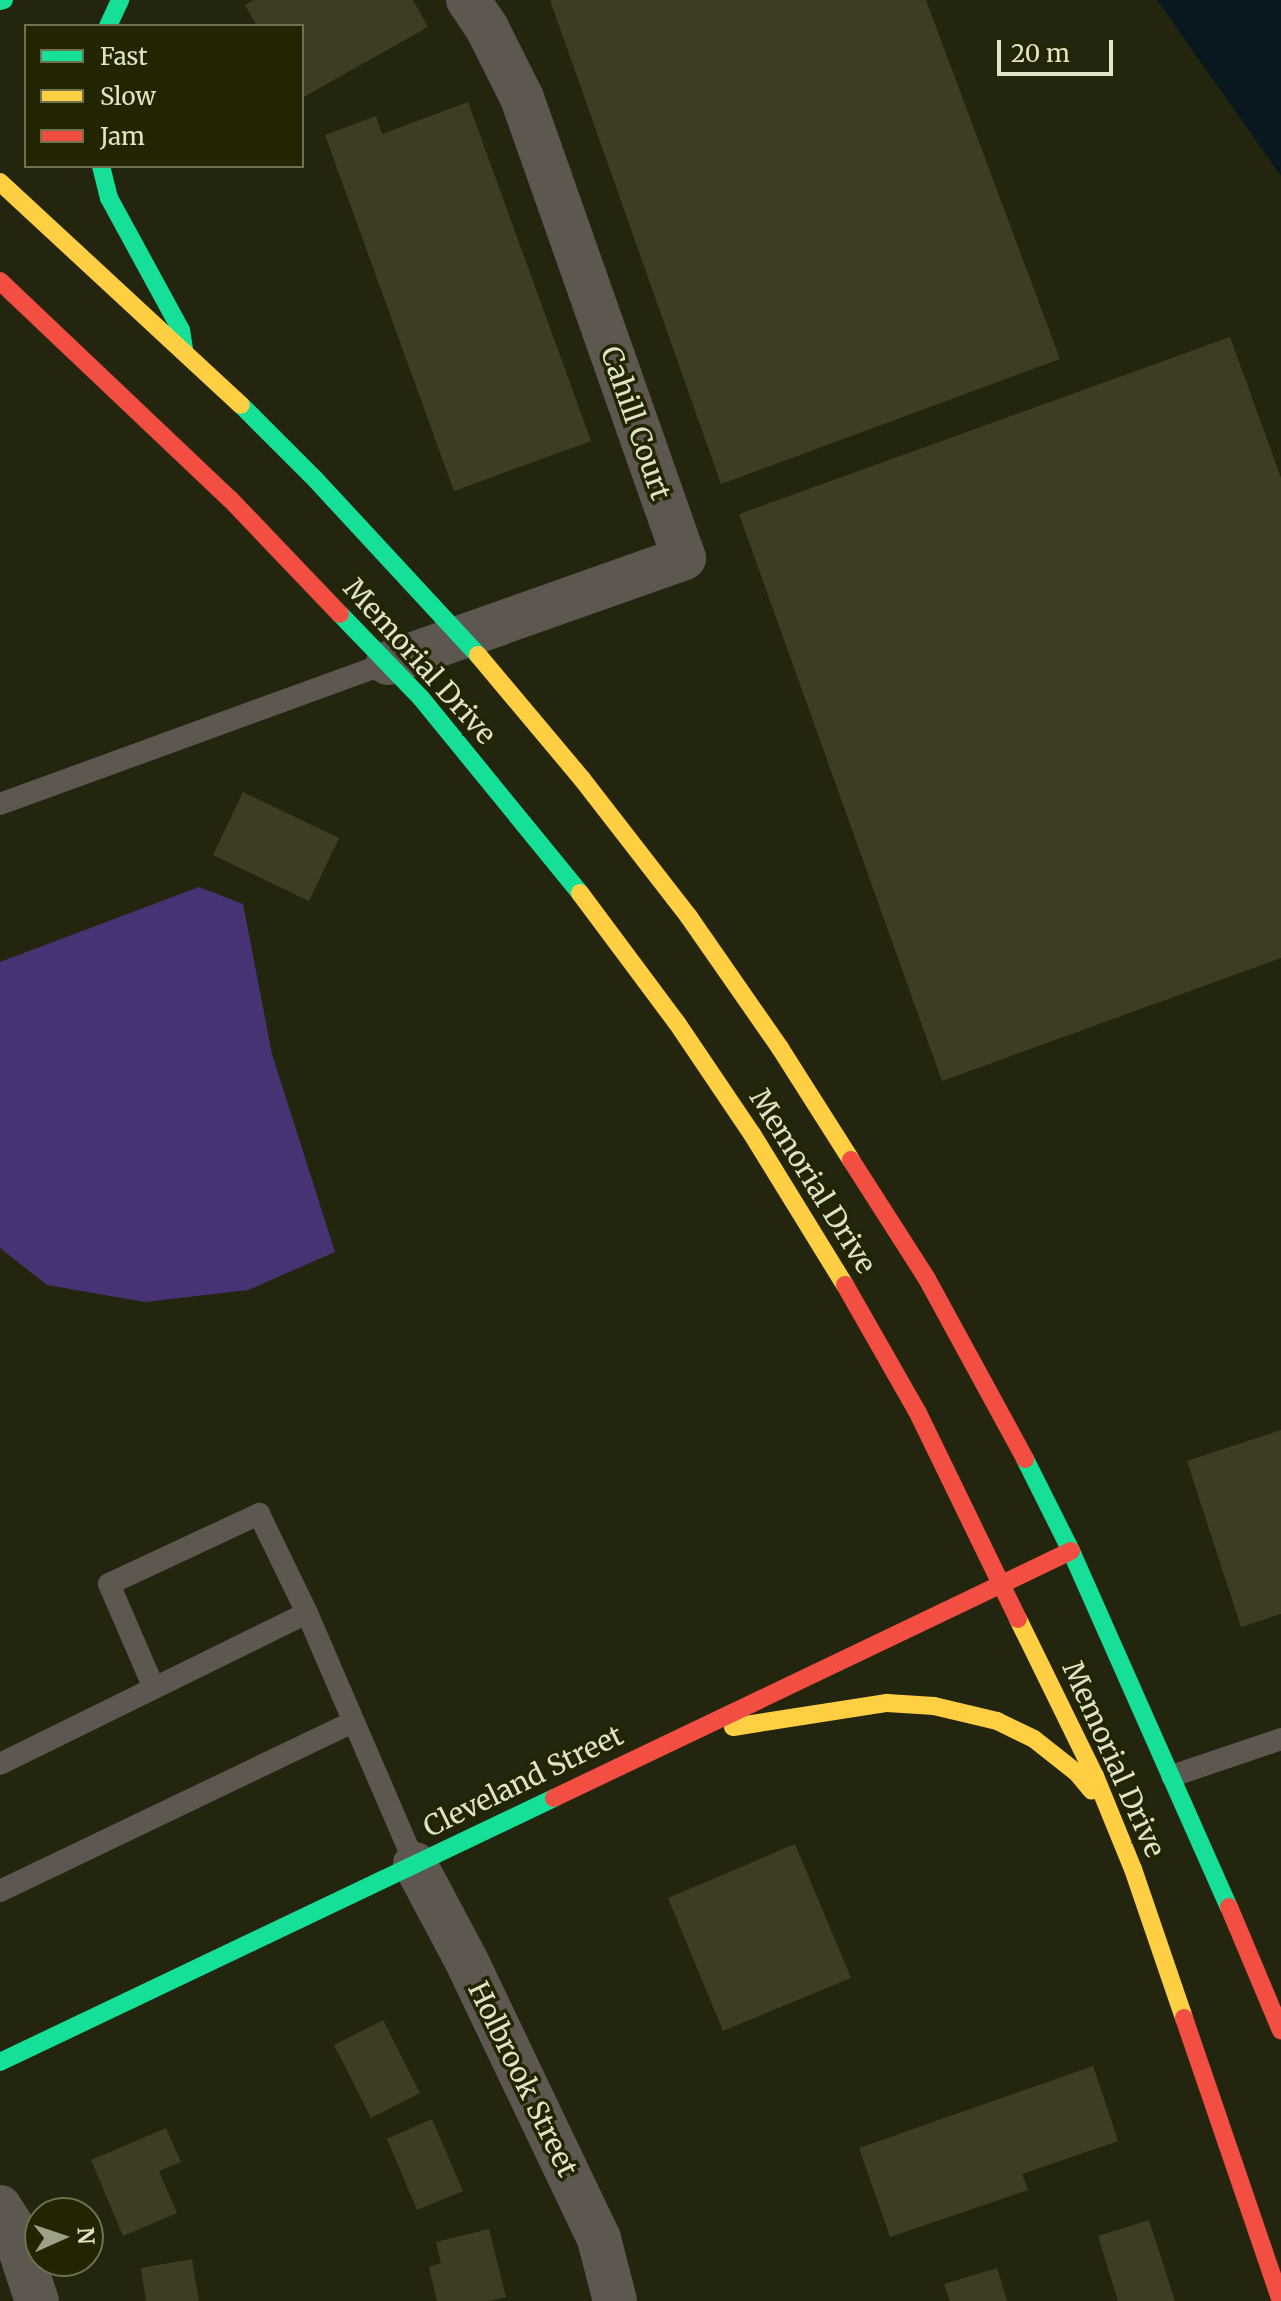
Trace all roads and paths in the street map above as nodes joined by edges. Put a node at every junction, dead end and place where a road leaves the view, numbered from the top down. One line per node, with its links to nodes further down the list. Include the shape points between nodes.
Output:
1 (120, 0): 3 (main road)
2 (468, 0): 8 (street, Cahill Court, via 522,98 684,558)
3 (109, 24)
4 (102, 168): 7 (main road, via 109,198 181,330)
5 (0, 182): 7 (main road, Memorial Drive)
6 (0, 281): 9 (main road, Memorial Drive, via 230,499)
7 (184, 349): 8 (main road, Memorial Drive)
8 (463, 637): 9 (street, Cahill Court); 11 (main road, Memorial Drive, via 689,917 780,1048 927,1279)
9 (388, 663): 10 (lane); 12 (main road, Memorial Drive, via 559,865 677,1023 854,1299)
10 (0, 804)
11 (1071, 1551): 12 (main road, Cleveland Street); 19 (main road, Memorial Drive)
12 (1003, 1583): 16 (main road, Cleveland Street); 20 (main road, Memorial Drive)
13 (307, 1613): 14 (lane); 14 (lane, via 259,1514 109,1584); 15 (lane)
14 (154, 1688): 18 (lane)
15 (353, 1722): 21 (lane); 22 (lane)
16 (687, 1734): 20 (main road, via 887,1703 934,1706 997,1721 1034,1739 1077,1773); 21 (main road, Cleveland Street)
17 (1281, 1739): 19 (lane)
18 (0, 1764)
19 (1172, 1776): 23 (main road, Memorial Drive)
20 (1110, 1811): 28 (main road, Memorial Drive)
21 (415, 1864): 24 (main road, Cleveland Street); 27 (street, Holbrook Street, via 599,2239)
22 (0, 1891)
23 (1279, 2016)
24 (0, 2062)
25 (0, 2207): 26 (street, via 12,2226)
26 (37, 2301)
27 (615, 2301)
28 (1281, 2301)

